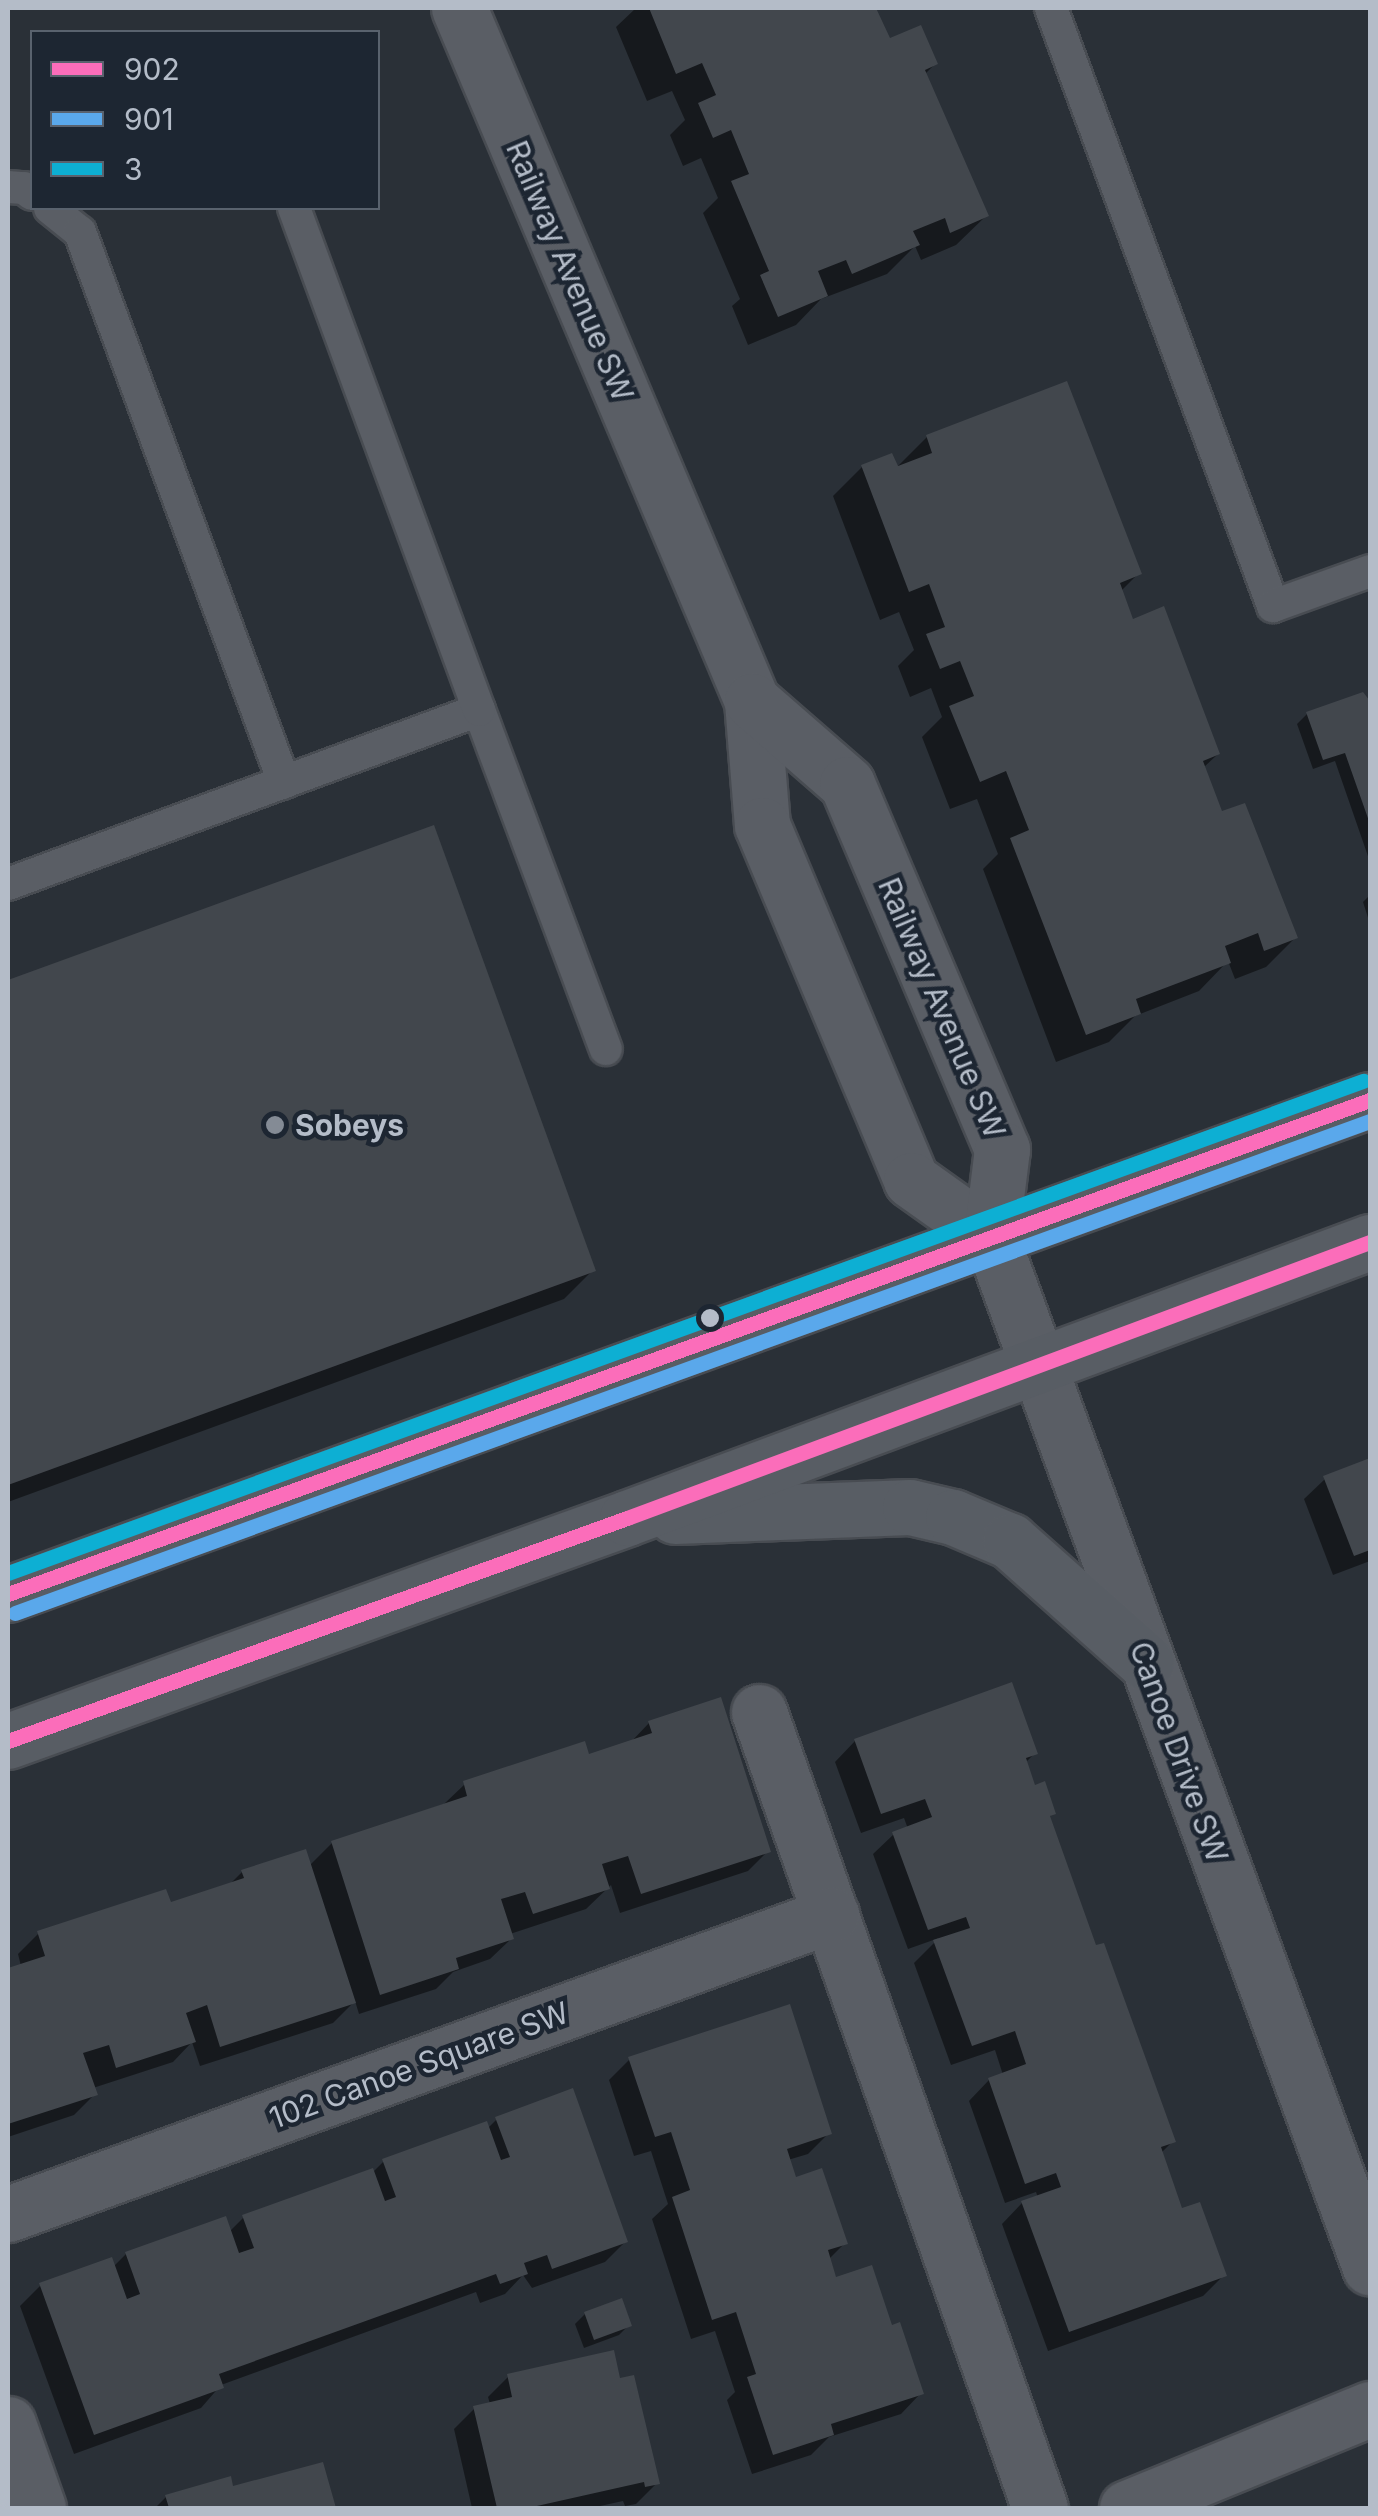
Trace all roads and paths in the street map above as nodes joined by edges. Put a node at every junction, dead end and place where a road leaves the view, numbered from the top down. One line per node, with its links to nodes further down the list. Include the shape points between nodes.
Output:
1 (459, 8): 6 (street, Railway Avenue SW)
2 (1051, 8): 5 (lane, via 1273,606)
3 (52, 210): 8 (lane, via 80,232)
4 (295, 210): 7 (lane)
5 (1370, 571)
6 (752, 701): 12 (street, Railway Avenue SW, via 762,825 911,1180); 12 (street, Railway Avenue SW, via 848,784 1002,1149)
7 (480, 710): 8 (lane); 10 (lane)
8 (284, 782): 9 (lane)
9 (8, 884)
10 (606, 1049)
11 (1370, 1100): 12 (main road)
12 (991, 1236): 14 (street, Canoe Drive SW); 16 (main road)
13 (1370, 1242): 14 (main road)
14 (1037, 1364): 15 (main road); 17 (street, Canoe Drive SW)
15 (627, 1518): 17 (main road, via 910,1507 953,1517 1010,1542); 19 (main road)
16 (8, 1594)
17 (1146, 1662): 22 (street, Canoe Drive SW)
18 (759, 1712): 20 (street)
19 (8, 1741)
20 (831, 1916): 21 (street, 102 Canoe Square SW); 26 (street)
21 (8, 2214)
22 (1370, 2267)
23 (1370, 2409): 27 (street)
24 (8, 2424): 25 (street)
25 (38, 2508)
26 (1040, 2508)
27 (1127, 2508)

